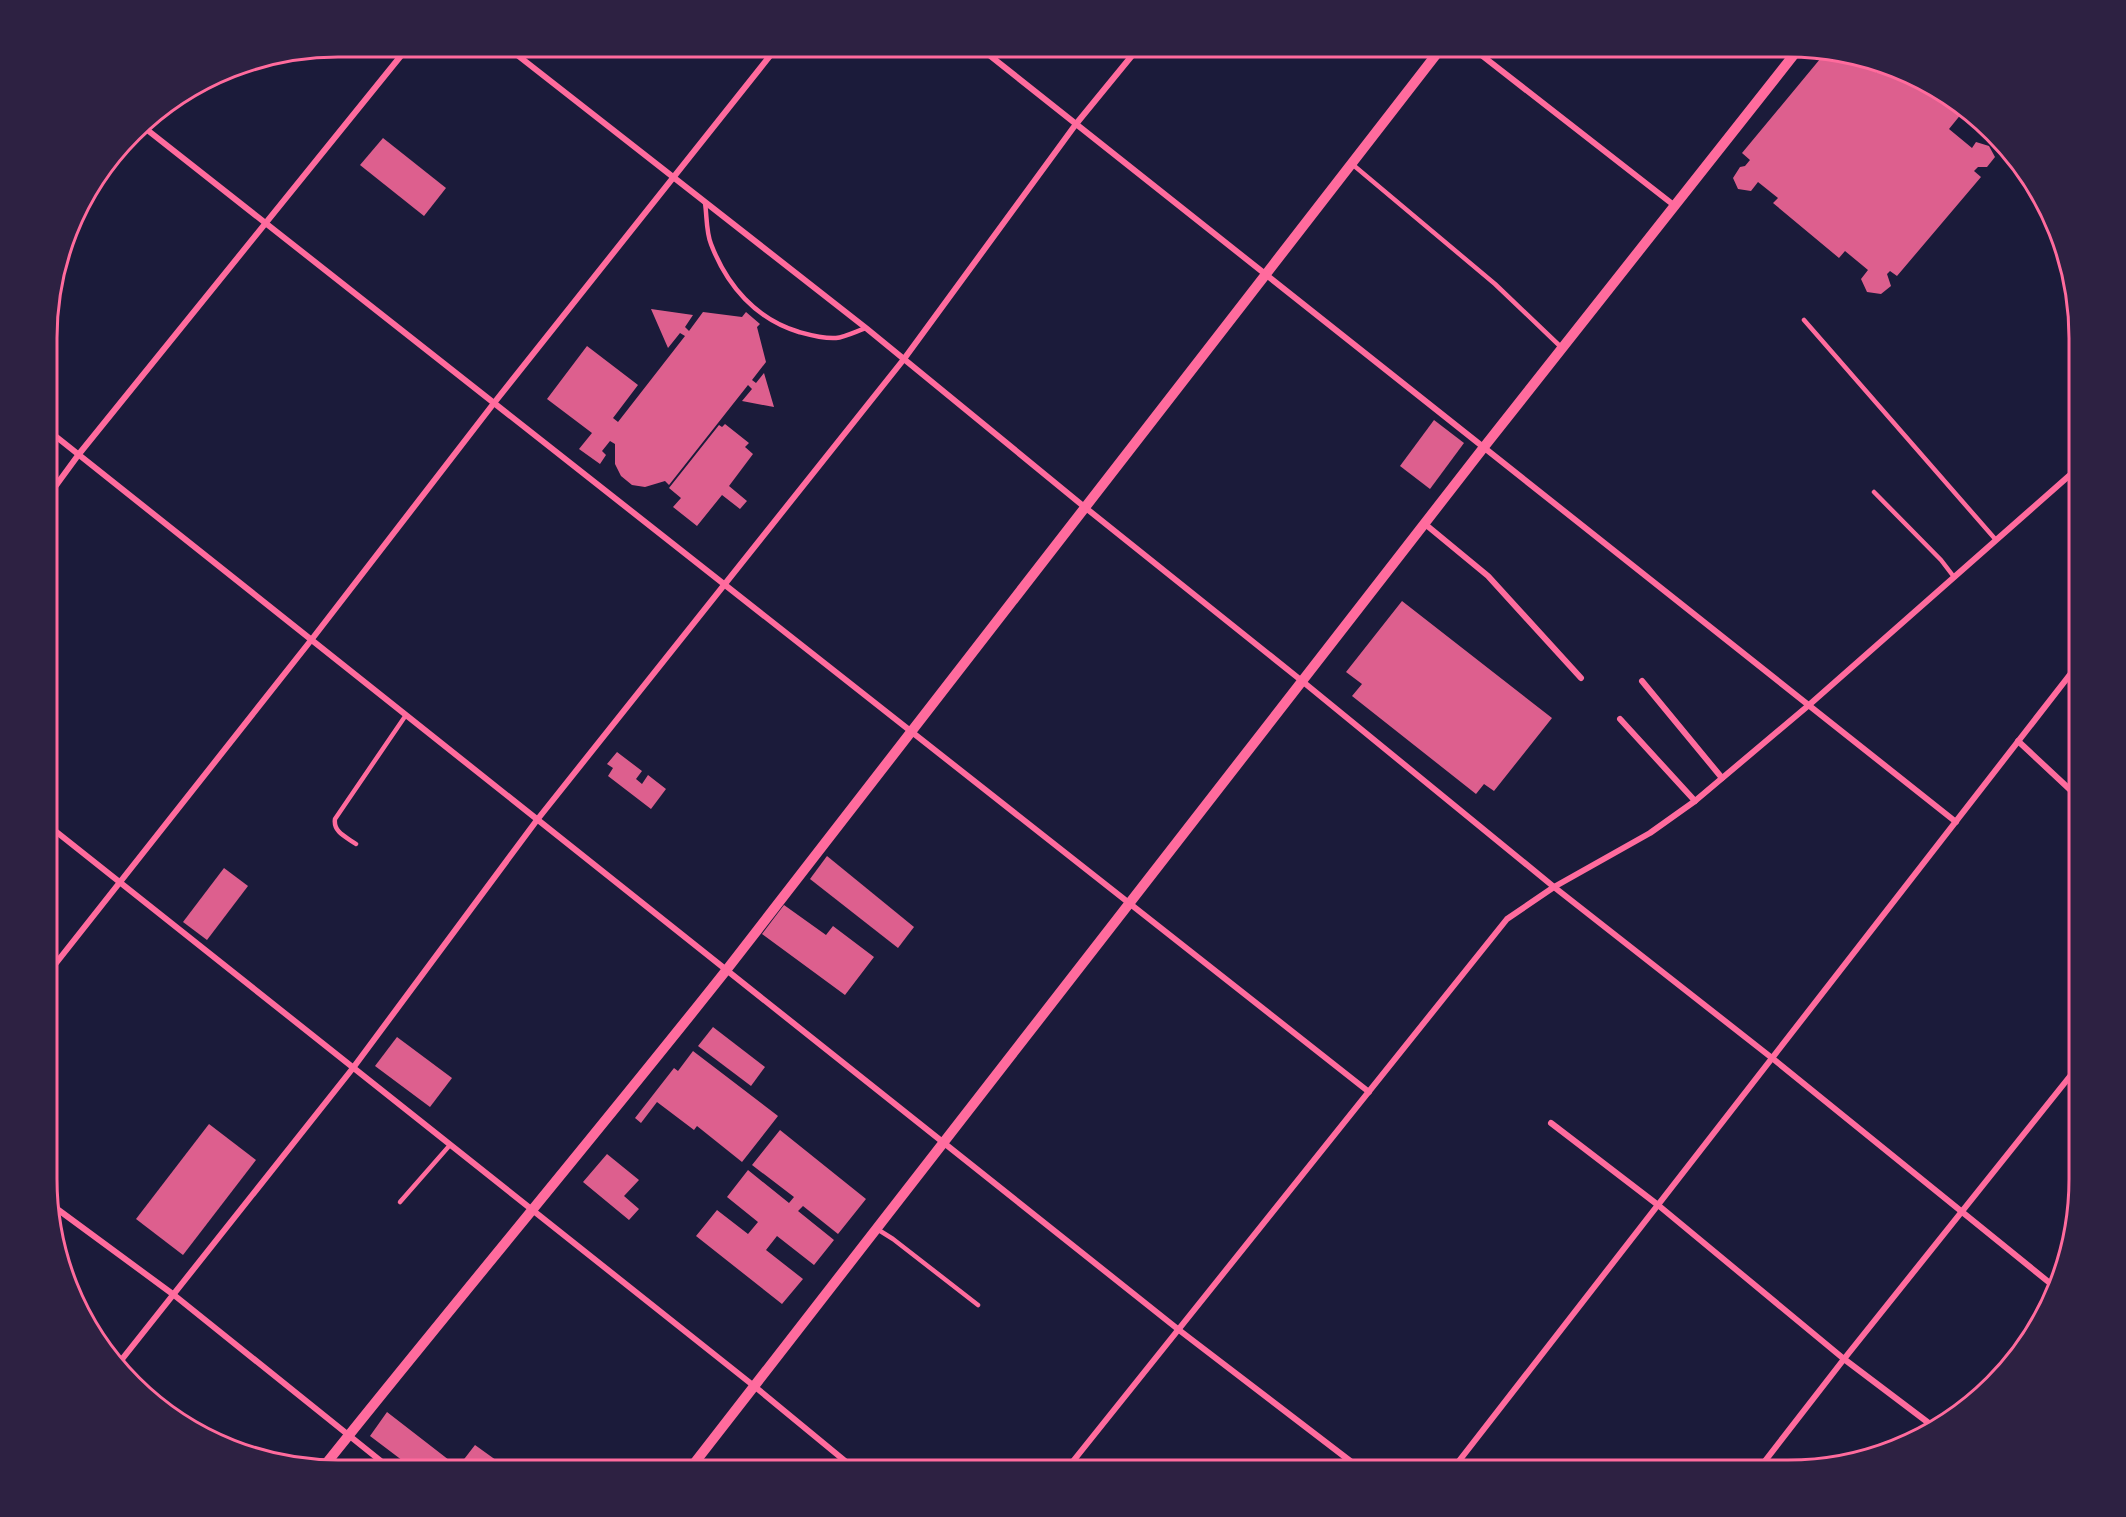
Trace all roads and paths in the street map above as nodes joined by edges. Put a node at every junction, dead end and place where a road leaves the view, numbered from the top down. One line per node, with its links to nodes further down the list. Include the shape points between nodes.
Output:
1 (399, 57): 15 (street)
2 (521, 57): 12 (street)
3 (769, 57): 12 (street)
4 (992, 57): 9 (street)
5 (1131, 57): 9 (street)
6 (1434, 57): 11 (street)
7 (1484, 57): 14 (street)
8 (1792, 57): 14 (street)
9 (1076, 124): 16 (street); 20 (street)
10 (148, 131): 15 (street)
11 (1352, 164): 16 (street); 19 (lane, via 1495,284)
12 (674, 178): 13 (street); 21 (street)
13 (705, 203): 18 (street); 18 (lane, via 710,242 724,273 757,312 782,327 812,336 837,338)
14 (1675, 206): 19 (street)
15 (265, 223): 21 (street); 24 (street)
16 (1266, 274): 23 (street); 28 (street)
17 (1804, 320): 30 (lane)
18 (866, 328): 20 (street)
19 (1562, 348): 23 (street)
20 (904, 359): 28 (street); 32 (street)
21 (494, 403): 32 (street); 33 (street)
22 (57, 437): 24 (street)
23 (1484, 447): 29 (street); 38 (street)
24 (79, 454): 26 (street); 33 (street)
25 (2069, 476): 30 (street)
26 (57, 484)
27 (1874, 492): 31 (lane)
28 (1087, 509): 36 (street); 41 (street)
29 (1425, 524): 35 (street, via 1488,576); 36 (street)
30 (1996, 540): 31 (street)
31 (1954, 577): 38 (street)
32 (725, 585): 41 (street); 46 (street)
33 (312, 639): 39 (street); 50 (street)
34 (2069, 676): 42 (street)
35 (1581, 678)
36 (1302, 681): 51 (street); 52 (street)
37 (1642, 681): 43 (street)
38 (1809, 705): 43 (street); 47 (street)
39 (406, 715): 46 (street); 49 (lane, via 335,819 336,830)
40 (1620, 719): 45 (street)
41 (912, 732): 52 (street); 54 (street)
42 (2018, 741): 44 (street); 47 (street)
43 (1722, 778): 45 (street)
44 (2069, 789)
45 (1695, 801): 51 (street, via 1650,833)
46 (537, 820): 54 (street); 56 (street)
47 (1956, 822): 55 (street)
48 (57, 832): 50 (street)
49 (356, 844)
50 (119, 882): 53 (street); 56 (street)
51 (1554, 887): 55 (street); 58 (street, via 1507,919)
52 (1130, 904): 58 (street); 60 (street)
53 (57, 962)
54 (726, 970): 60 (street); 65 (street)
55 (1772, 1058): 63 (street); 66 (street)
56 (353, 1068): 61 (street); 69 (street)
57 (2069, 1077): 66 (street)
58 (1369, 1092): 71 (street)
59 (1551, 1123): 63 (street)
60 (944, 1143): 67 (street); 71 (street)
61 (450, 1145): 62 (lane); 65 (street)
62 (400, 1202)
63 (1658, 1205): 73 (street); 83 (street)
64 (59, 1210): 69 (street)
65 (533, 1211): 74 (street); 76 (street)
66 (1962, 1211): 68 (street); 73 (street)
67 (877, 1229): 70 (lane); 74 (street)
68 (2050, 1283)
69 (174, 1295): 72 (street); 76 (street)
70 (978, 1305)
71 (1179, 1330): 81 (street); 82 (street)
72 (122, 1359)
73 (1844, 1359): 75 (street); 84 (street)
74 (754, 1386): 79 (street); 80 (street)
75 (1928, 1423)
76 (348, 1436): 77 (street); 78 (street)
77 (329, 1460)
78 (379, 1460)
79 (697, 1460)
80 (844, 1460)
81 (1074, 1460)
82 (1349, 1460)
83 (1460, 1460)
84 (1766, 1460)

